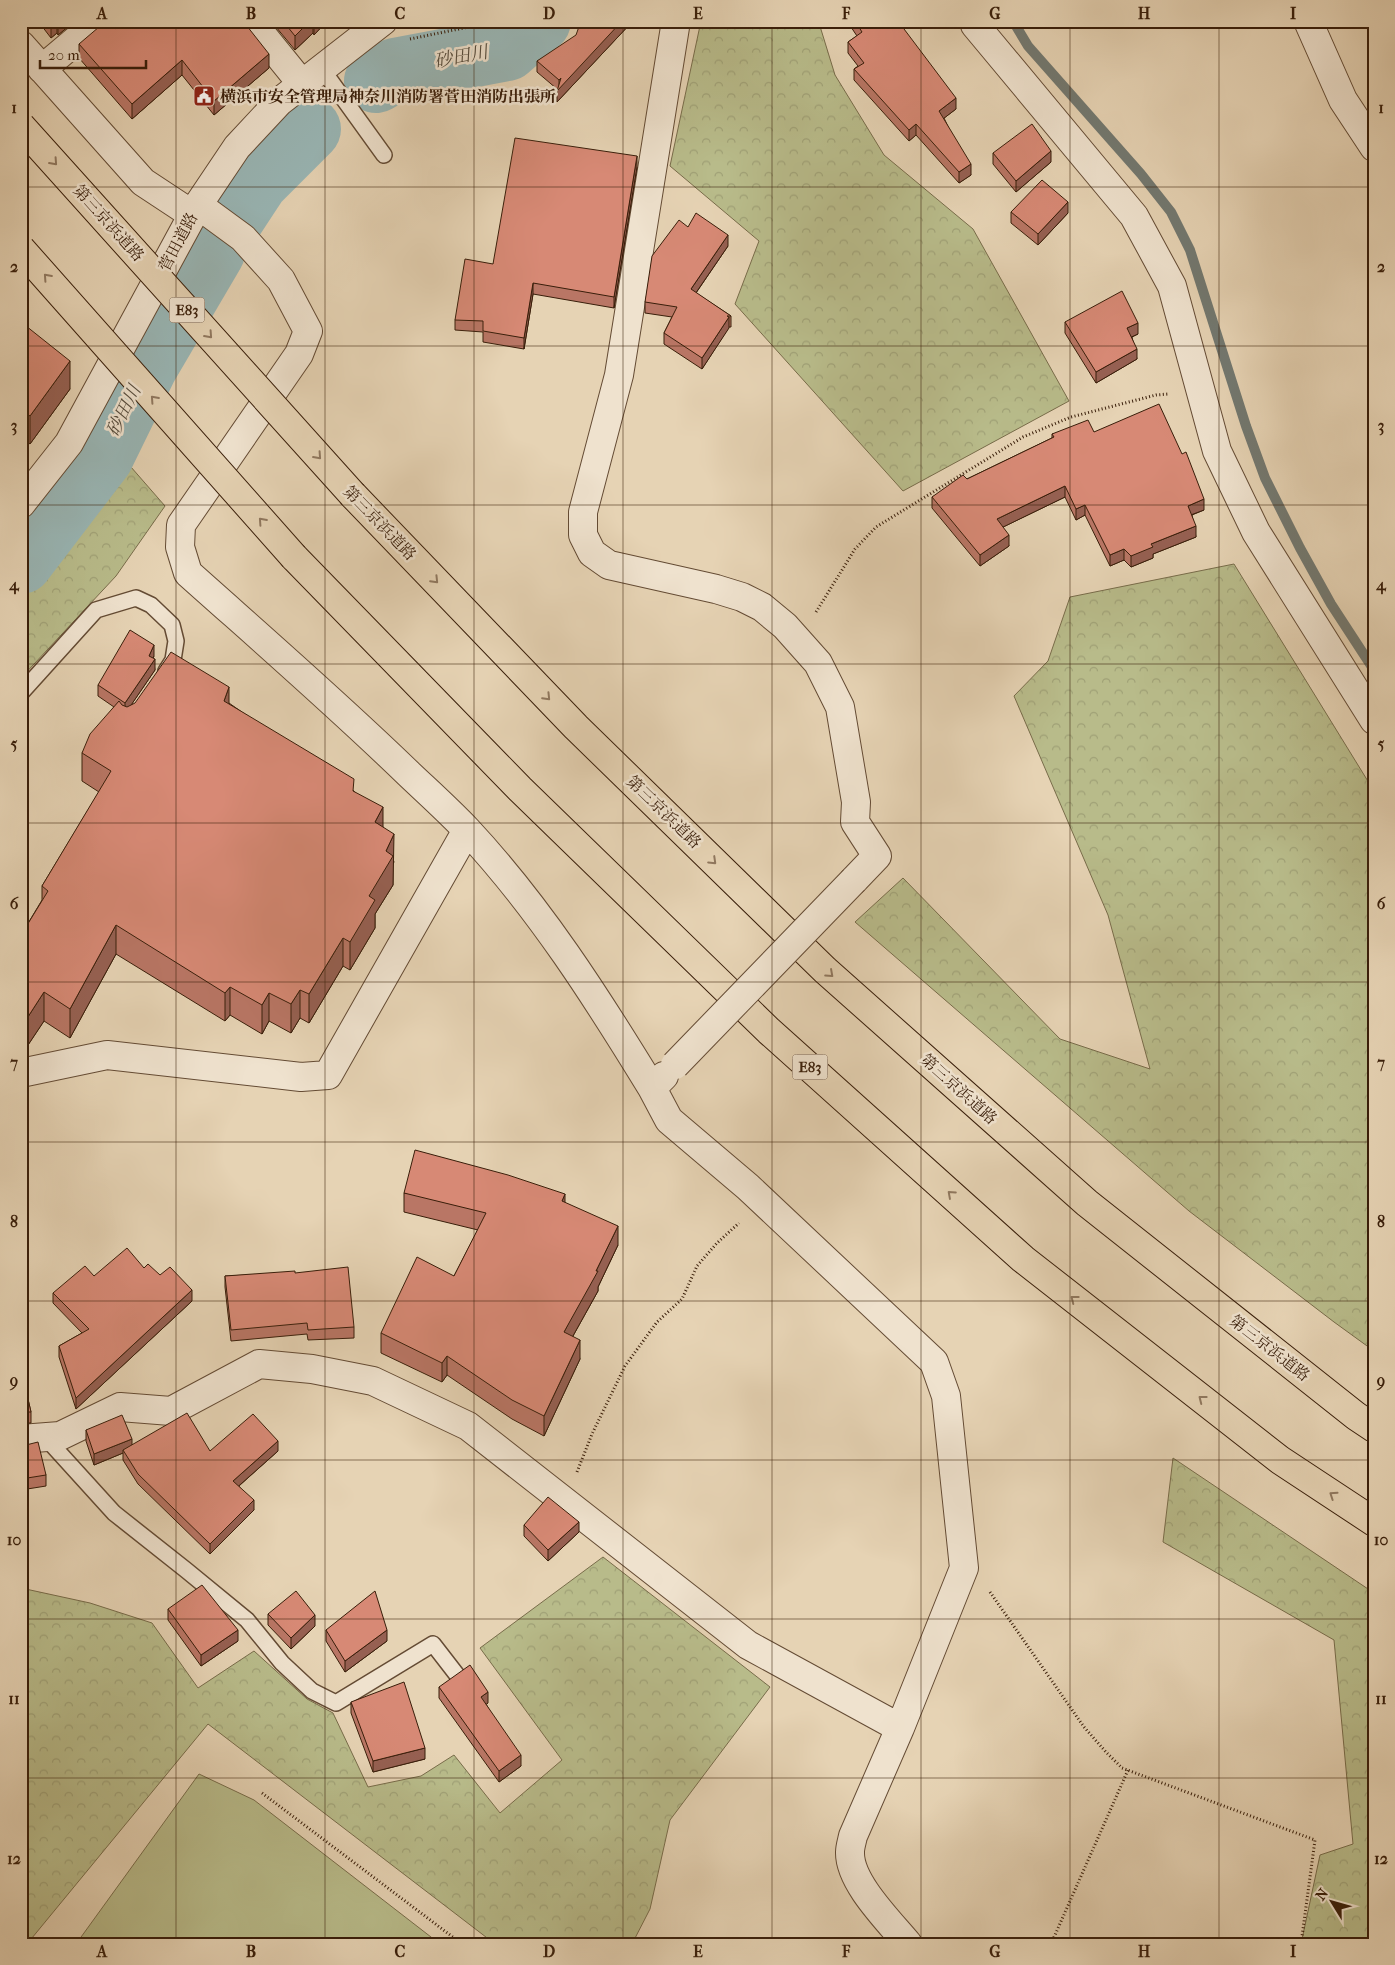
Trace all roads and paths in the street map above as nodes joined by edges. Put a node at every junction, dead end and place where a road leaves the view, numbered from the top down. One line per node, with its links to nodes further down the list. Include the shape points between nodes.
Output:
1 (99, 21): 8 (street)
2 (251, 21): 9 (street)
3 (383, 21): 9 (street, 菅田道路)
4 (676, 21): 17 (street, via 619,375 583,512 583,535 592,553 609,566 742,597 762,607)
5 (974, 21): 15 (street, via 1134,216 1172,286)
6 (1308, 21): 11 (street, via 1343,100)
7 (21, 45): 8 (street)
8 (42, 69): 13 (street, via 143,182)
9 (312, 77): 12 (lane); 13 (street, 菅田道路, via 279,102 237,147)
10 (21, 126): 25 (highway, 第三京浜道路 / E83, one-way to 25, bridge, via 353,495 576,727 825,970 1087,1203)
11 (1374, 147)
12 (384, 155)
13 (195, 210): 16 (street, 菅田道路, via 69,443); 21 (street, via 243,238 282,280 308,331 299,354 181,525 180,547 188,573 368,735)
14 (21, 249): 28 (highway, E83, one-way to 14, bridge, via 1280,1460 1023,1259 769,1030 520,789 294,557)
15 (1201, 390): 17 (path, via 1156,395 1071,417 1023,437 876,527 855,549 821,606); 20 (street, via 1217,451 1256,532)
16 (21, 504)
17 (794, 637): 23 (street, bridge, via 818,663 840,707 856,802 854,822 877,856)
18 (156, 685): 19 (lane, via 173,660 176,641 172,625 164,615 136,598 96,610)
19 (21, 694)
20 (1374, 720)
21 (466, 830): 22 (street, via 328,1075 301,1077 107,1055); 23 (street, via 521,894 568,958 614,1024)
22 (21, 1073)
23 (652, 1088): 24 (street, via 669,1120)
24 (762, 1201): 27 (path, via 717,1242 697,1266 682,1298 657,1322 625,1366 592,1434); 29 (street, via 934,1362 946,1396)
25 (1374, 1428)
26 (33, 1438): 27 (street, via 60,1436 120,1407 171,1411 259,1364 312,1369 373,1381 468,1426); 30 (lane, via 114,1513 247,1620 282,1663 312,1691 336,1703 433,1644)
27 (565, 1503): 31 (street, via 748,1646)
28 (1374, 1522)
29 (964, 1568): 31 (street); 32 (path, via 982,1580 1084,1727 1122,1768)
30 (457, 1675)
31 (900, 1728): 35 (street, via 853,1836 850,1852 853,1869 867,1894)
32 (1128, 1770): 36 (path); 37 (path, via 1315,1840)
33 (262, 1793): 34 (path)
34 (462, 1944)
35 (908, 1944)
36 (1051, 1944)
37 (1301, 1944)

